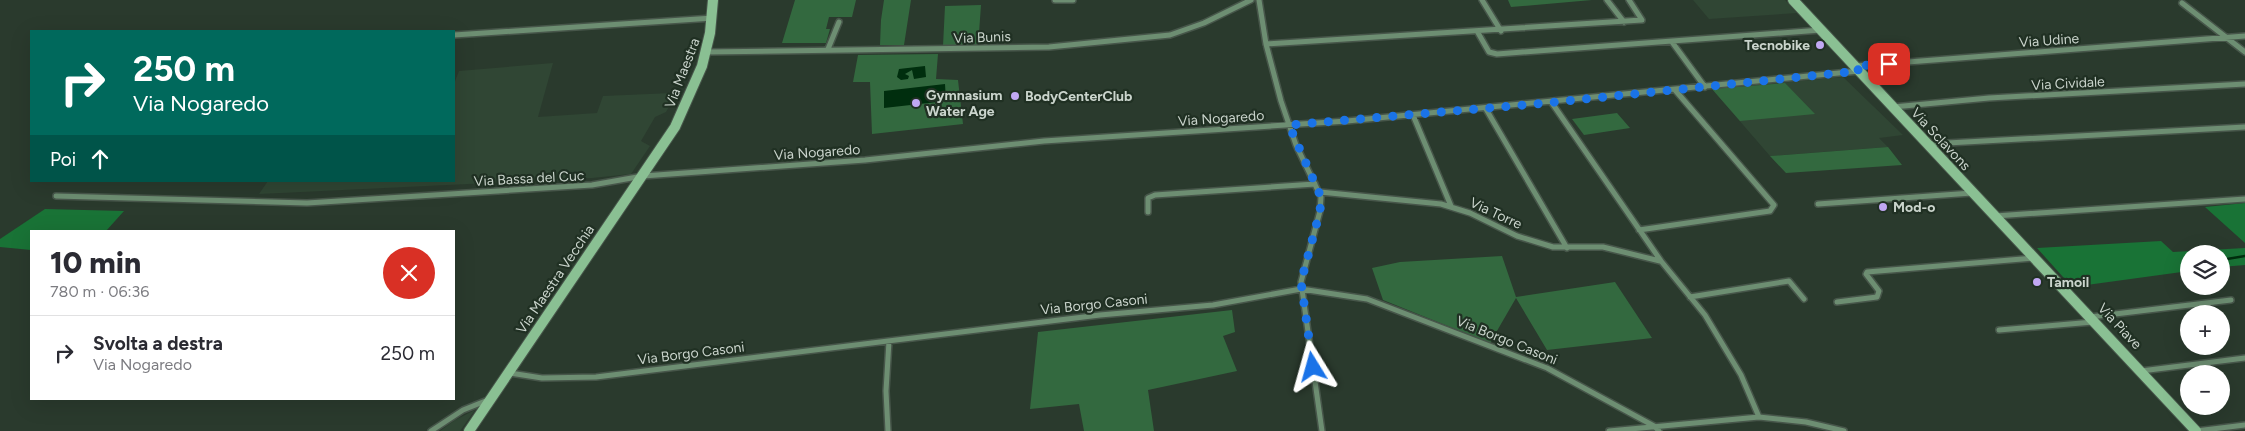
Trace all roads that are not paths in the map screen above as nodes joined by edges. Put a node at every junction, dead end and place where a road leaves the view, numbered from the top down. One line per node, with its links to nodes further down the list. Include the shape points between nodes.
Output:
1 (713, 0): 11 (main road, Via Maestra)
2 (1055, 0): 3 (street)
3 (1073, 0)
4 (1251, 0): 22 (street, Via Bunis, via 1204,24 1154,36 1049,47)
5 (1261, 0): 21 (street)
6 (1482, 0): 16 (street)
7 (1607, 0): 13 (street)
8 (1628, 0): 13 (street, via 1643,19)
9 (1793, 0): 14 (main road, Via Sclavons)
10 (2182, 3): 19 (street)
11 (713, 18): 17 (street); 23 (main road, Via Maestra)
12 (838, 22): 22 (street)
13 (1624, 22): 16 (street)
14 (1822, 30): 20 (street); 25 (main road, Via Sclavons)
15 (1477, 31): 16 (street); 20 (street, via 1489,52 1497,54); 21 (street)
16 (1501, 31)
17 (455, 35)
18 (2245, 36): 19 (street, Via Udine)
19 (2226, 37): 24 (street); 25 (street, Via Udine)
20 (1672, 42): 27 (street)
21 (1266, 44): 33 (street)
22 (828, 49): 23 (street, Via Bunis)
23 (706, 52): 36 (main road, Via Maestra, via 687,105)
24 (2245, 52)
25 (1857, 69): 27 (street, Via Nogaredo); 30 (main road, Via Sclavons)
26 (2245, 84): 30 (street, Via Cividale, via 1989,98)
27 (1705, 87): 28 (street, Via Nogaredo)
28 (1675, 90): 29 (street, Via Nogaredo); 46 (street, via 1774,205 1770,212)
29 (1552, 103): 31 (street, Via Nogaredo); 46 (street)
30 (1893, 107): 35 (main road, Via Sclavons)
31 (1486, 109): 32 (street, Via Nogaredo); 48 (street)
32 (1413, 115): 33 (street, Via Nogaredo); 43 (street)
33 (1289, 125): 36 (street, Via Nogaredo, via 1044,141 865,160); 37 (street)
34 (2245, 127): 35 (street)
35 (1926, 144): 39 (main road, Via Sclavons)
36 (642, 176): 40 (street, Via Bassa del Cuc, via 592,185 307,203); 61 (main road, Via Maestra Vecchia)
37 (1315, 184): 38 (street); 44 (street, via 1155,195 1148,198)
38 (1320, 192): 43 (street, Via Torre); 51 (street, via 1320,211)
39 (1973, 193): 42 (street); 45 (main road, Via Sclavons)
40 (56, 196)
41 (2245, 199): 45 (street)
42 (1818, 204)
43 (1451, 206): 48 (street, Via Torre, via 1517,236)
44 (1148, 212)
45 (1995, 216): 47 (main road, Via Sclavons)
46 (1639, 230): 50 (street)
47 (2020, 243): 49 (main road, Via Piave)
48 (1567, 248): 50 (street, Via Torre, via 1604,247)
49 (2034, 258): 55 (street, via 1867,272 1879,291 1877,297); 56 (main road, Via Piave)
50 (1661, 261): 52 (street)
51 (1301, 289): 58 (street, Via Borgo Casoni, via 1213,305 1100,315); 65 (street, Via Borgo Casoni, via 1367,299 1547,368); 70 (street)
52 (1690, 297): 53 (street, via 1789,281); 63 (street, via 1705,315 1741,375)
53 (1804, 299)
54 (2231, 300): 56 (street)
55 (1837, 302)
56 (2093, 319): 57 (street); 60 (main road, Via Piave)
57 (1999, 330)
58 (889, 341): 61 (street, Via Borgo Casoni, via 596,377 542,378); 69 (street)
59 (2245, 358): 60 (street)
60 (2141, 371): 66 (main road, Via Piave)
61 (510, 373): 62 (main road, Via Maestra Vecchia)
62 (491, 399): 67 (street, via 463,410); 68 (main road, Via Maestra Vecchia)
63 (1759, 417): 65 (street); 72 (street, via 1806,422)
64 (2245, 425): 66 (street)
65 (1657, 428): 71 (street)
66 (2193, 430)
67 (432, 431)
68 (469, 431)
69 (888, 431)
70 (1322, 431)
71 (1609, 431)
72 (1844, 431)

